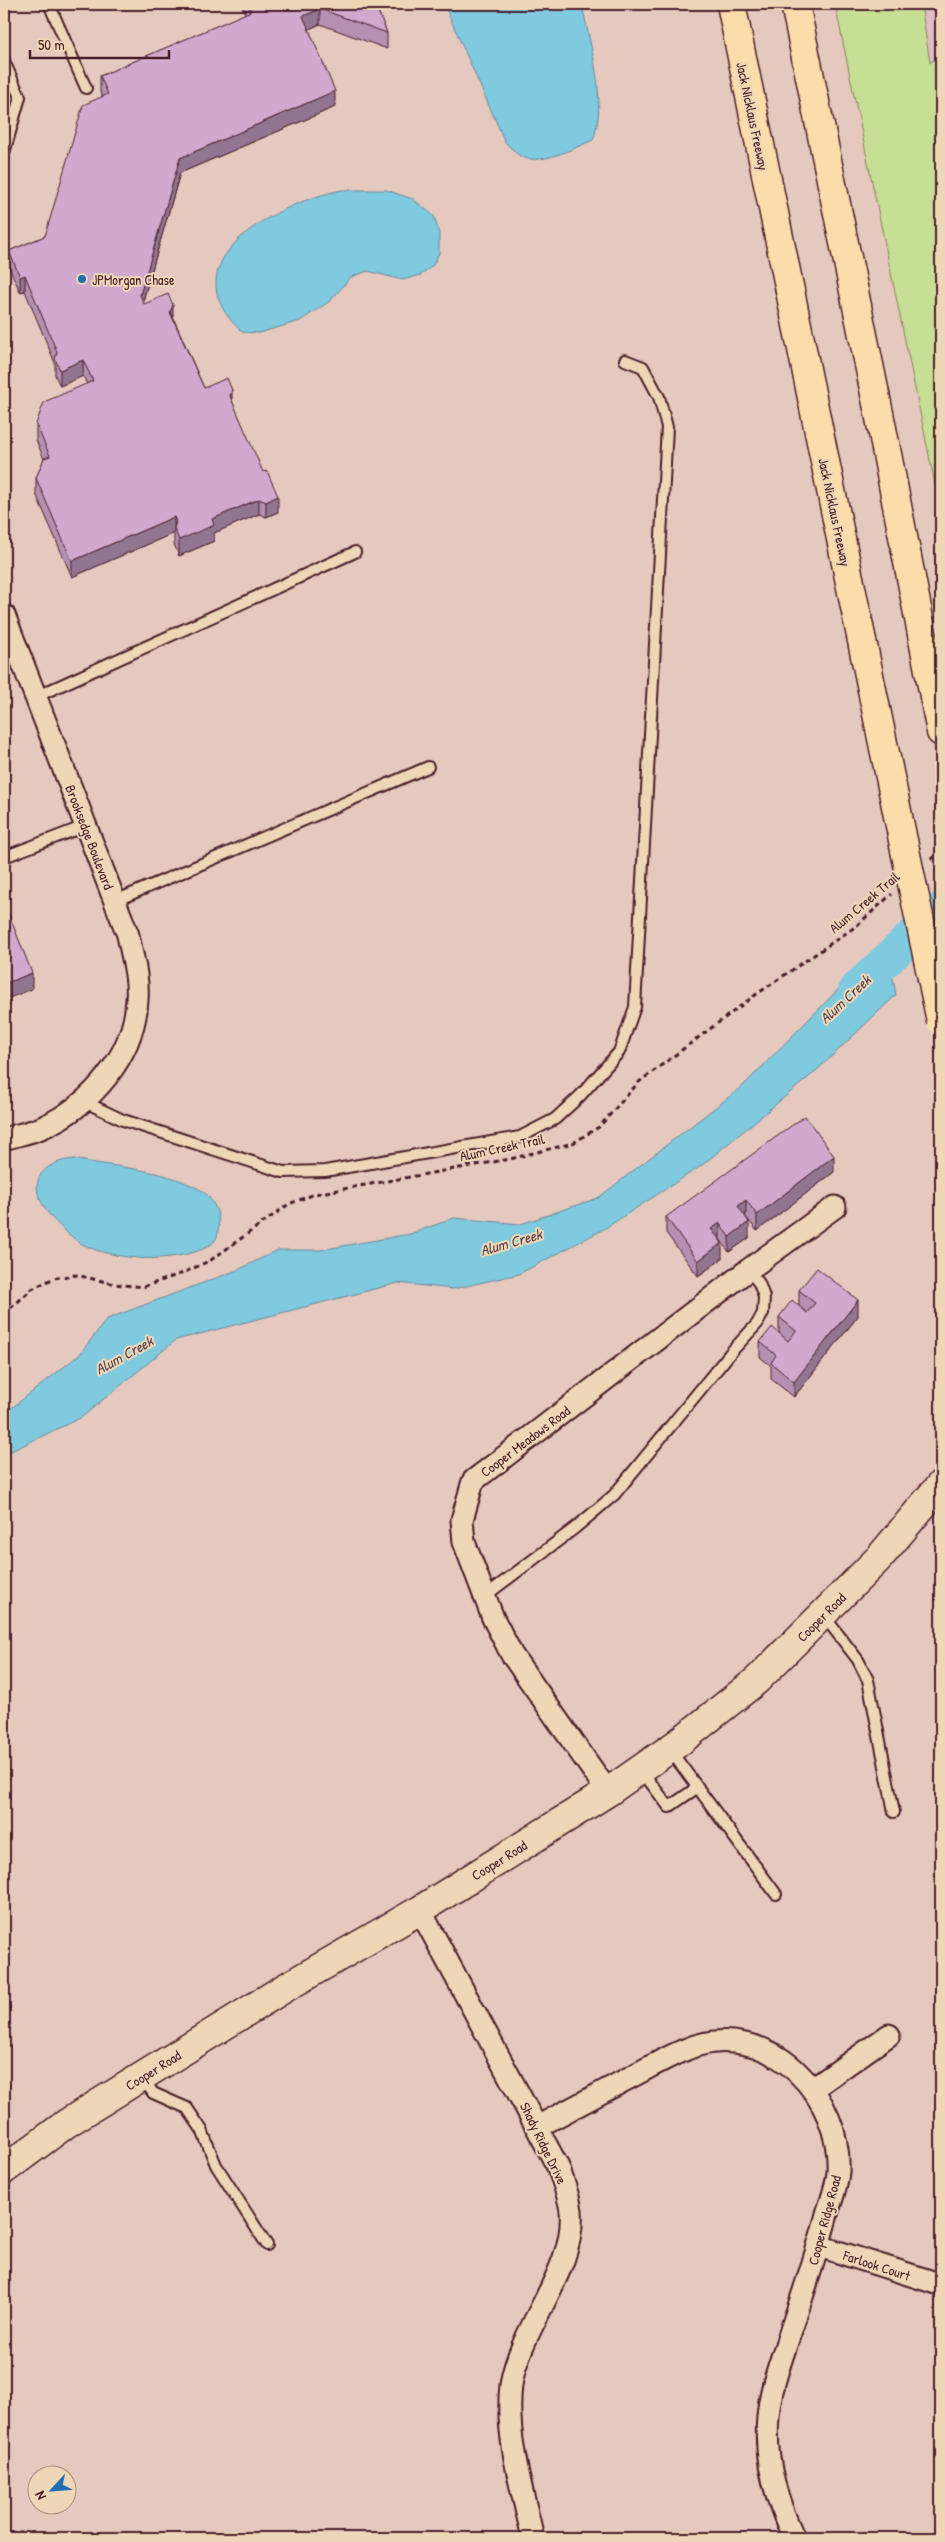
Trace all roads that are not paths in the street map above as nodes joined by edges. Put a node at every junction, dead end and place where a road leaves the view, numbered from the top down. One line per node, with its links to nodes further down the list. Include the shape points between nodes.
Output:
1 (49, 4): 5 (lane)
2 (731, 4): 16 (highway, Jack Nicklaus Freeway, bridge, via 916,857)
3 (795, 4): 11 (highway)
4 (4, 61): 6 (lane, via 20,97)
5 (86, 88)
6 (4, 153)
7 (625, 360): 17 (lane, via 643,367 659,397 667,427 635,1007 619,1052 555,1120 520,1136 325,1171 283,1172 123,1120)
8 (356, 552): 10 (lane)
9 (5, 622): 10 (street, Brooksedge Boulevard)
10 (35, 697): 13 (street, Brooksedge Boulevard)
11 (941, 732)
12 (428, 766): 15 (lane)
13 (86, 826): 14 (lane); 15 (street, Brooksedge Boulevard)
14 (4, 857)
15 (115, 901): 17 (street, Brooksedge Boulevard, via 128,935 138,1000 118,1063)
16 (941, 1021)
17 (85, 1102): 18 (street, Brooksedge Boulevard, via 41,1128)
18 (4, 1138)
19 (835, 1207): 20 (street, Cooper Meadows Road)
20 (748, 1270): 22 (lane, via 764,1297 758,1324 614,1495); 22 (street, Cooper Meadows Road, via 473,1481 462,1520 464,1542)
21 (941, 1484): 23 (street, Cooper Road, via 879,1558)
22 (485, 1596): 27 (street, Cooper Meadows Road, via 512,1655)
23 (823, 1615): 24 (street, Cooper Road, via 756,1681); 28 (lane, via 858,1660 868,1680)
24 (670, 1749): 25 (street, Cooper Road); 26 (lane)
25 (640, 1769): 26 (lane, via 668,1807); 27 (street, Cooper Road)
26 (698, 1787): 29 (lane)
27 (608, 1792): 30 (street, Cooper Road)
28 (894, 1812)
29 (776, 1894)
30 (420, 1910): 32 (street, Cooper Road, via 288,1986); 34 (street, Shady Ridge Drive)
31 (888, 2035): 33 (street)
32 (143, 2077): 35 (street, Cooper Road, via 67,2123); 36 (lane, via 153,2093 187,2108 202,2130 216,2165)
33 (814, 2088): 34 (street, Cooper Ridge Road, via 785,2060 766,2050 749,2043 717,2042 688,2048); 37 (street, Cooper Ridge Road, via 833,2128 838,2173)
34 (537, 2127): 39 (street, Shady Ridge Drive, via 558,2167 571,2212 564,2258 517,2358 512,2385 510,2428)
35 (4, 2170)
36 (267, 2245)
37 (819, 2246): 38 (street, Farlook Court); 40 (street, Cooper Ridge Road, via 779,2364 768,2416 767,2449 772,2481)
38 (936, 2283)
39 (533, 2538)
40 (794, 2538)

